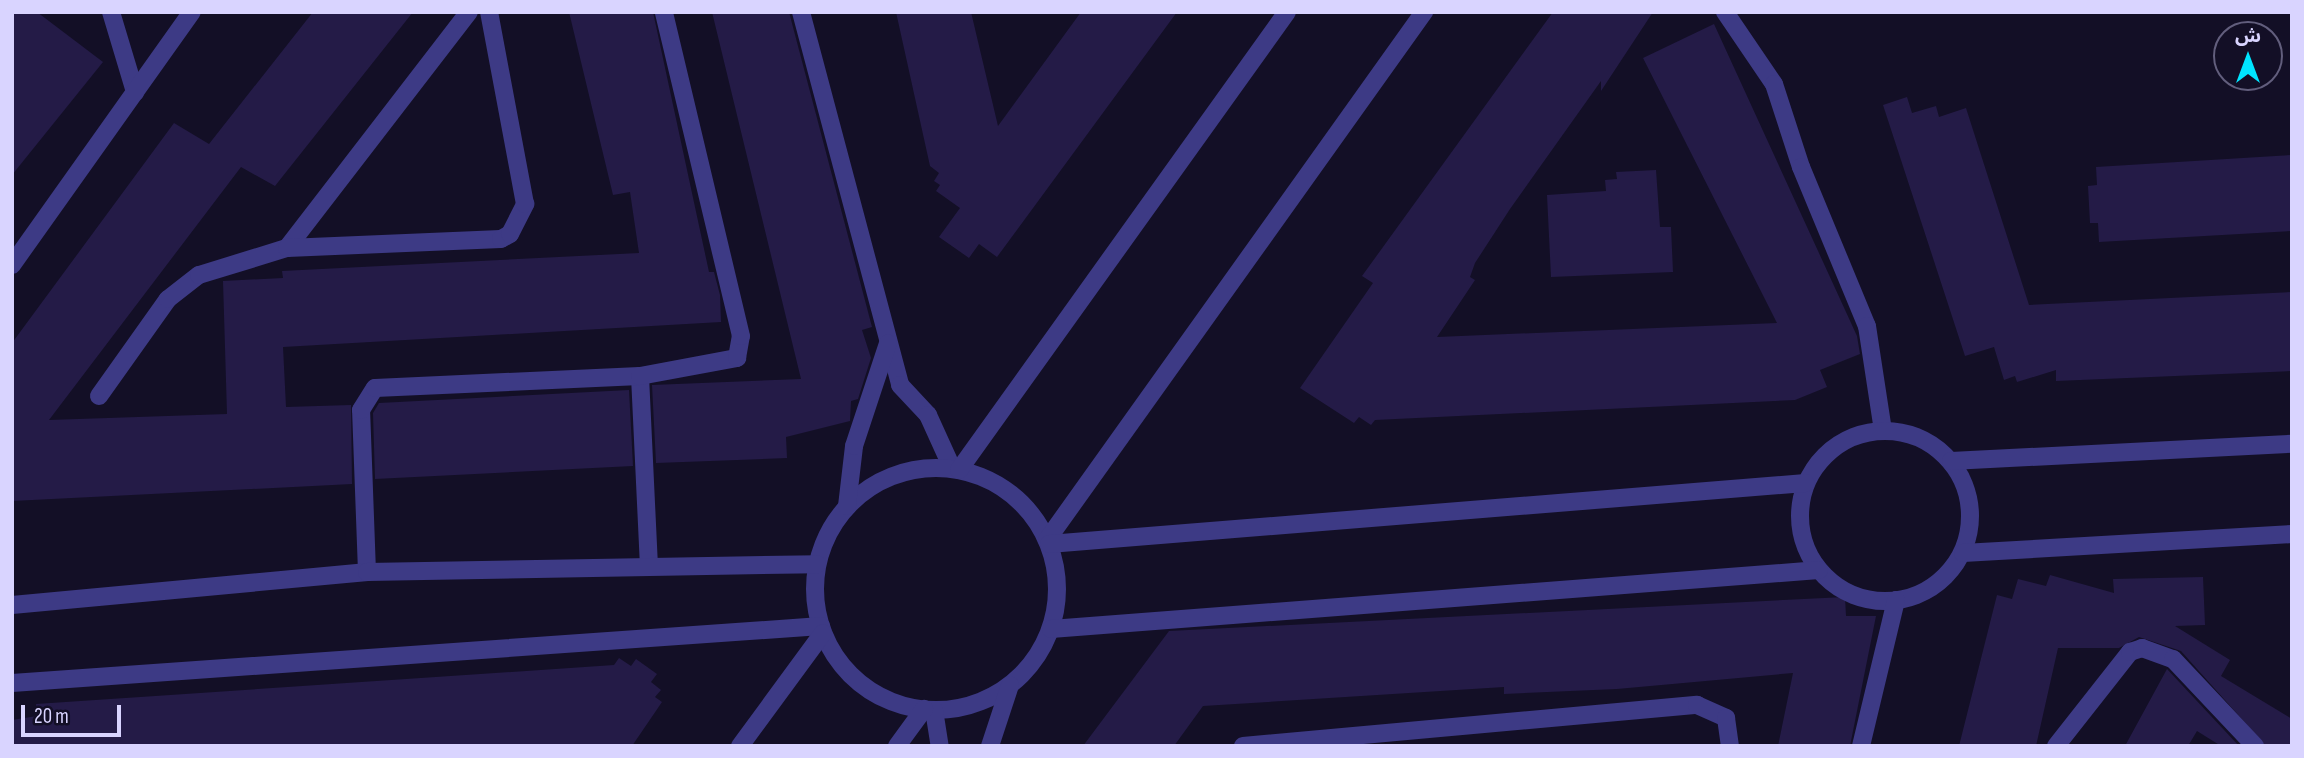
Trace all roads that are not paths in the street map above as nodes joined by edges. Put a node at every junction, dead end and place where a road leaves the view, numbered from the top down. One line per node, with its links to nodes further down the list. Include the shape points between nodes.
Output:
1 (111, 12): 10 (street)
2 (192, 12): 10 (street)
3 (469, 12): 11 (street)
4 (489, 12): 11 (street, via 525,204 516,227 502,239)
5 (664, 12): 14 (street, via 742,346 737,358)
6 (801, 12): 13 (street)
7 (1287, 12): 19 (street)
8 (1424, 12): 23 (street)
9 (1725, 12): 16 (street, via 1774,84 1801,167 1867,326)
10 (135, 92): 12 (street)
11 (287, 248): 15 (street, via 184,284)
12 (12, 265)
13 (888, 343): 19 (street, via 900,385 942,436); 21 (street, via 854,446)
14 (639, 376): 26 (street); 28 (street, via 375,388 361,410)
15 (99, 396)
16 (1883, 431): 18 (street, via 1921,438); 20 (street, via 1863,433 1829,451)
17 (2292, 444): 18 (street)
18 (1951, 461): 24 (street, via 1962,477 1971,515)
19 (956, 469): 21 (street, via 895,475); 23 (street, via 1012,494)
20 (1806, 483): 23 (street); 27 (street, via 1800,519)
21 (847, 506): 25 (street)
22 (2292, 534): 24 (street)
23 (1048, 542): 32 (street, via 1058,586)
24 (1963, 553): 29 (street, via 1936,585)
25 (817, 564): 26 (street); 31 (street)
26 (649, 565): 28 (street)
27 (1819, 570): 29 (street, via 1854,595); 32 (street)
28 (367, 572): 30 (street)
29 (1896, 600): 42 (street)
30 (12, 605)
31 (822, 629): 33 (street); 35 (street, via 862,685); 36 (street)
32 (1051, 629): 34 (street, via 1041,650)
33 (12, 683)
34 (1010, 685): 35 (street, via 974,704); 39 (street)
35 (929, 709): 37 (street); 38 (street)
36 (740, 746)
37 (897, 746)
38 (940, 746)
39 (990, 746)
40 (1243, 746): 41 (street, via 1697,705 1726,719)
41 (1730, 746)
42 (1861, 746)
43 (2056, 746): 44 (street, via 2130,652 2154,648 2174,659)
44 (2255, 746)

